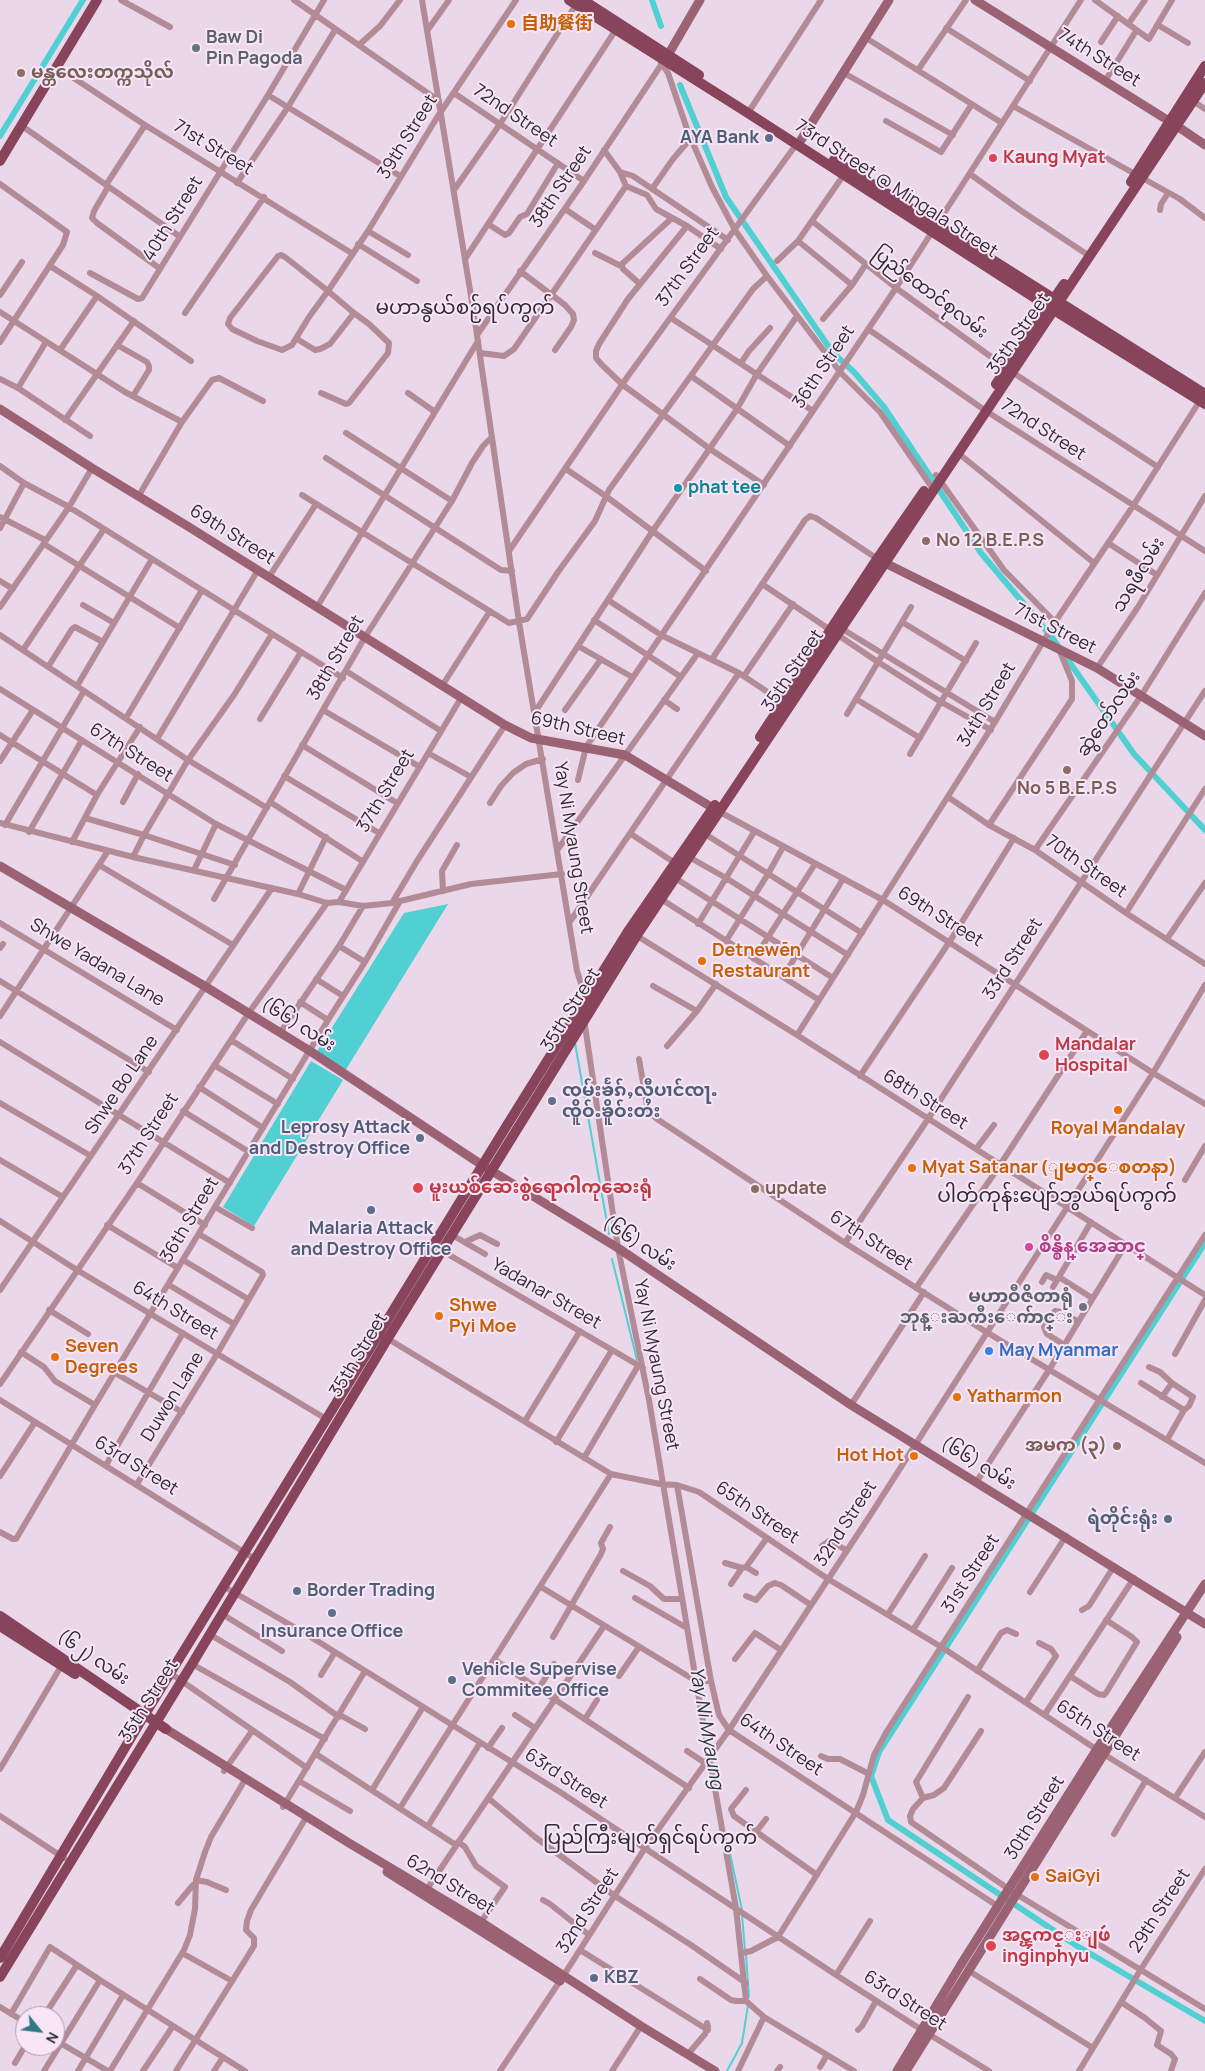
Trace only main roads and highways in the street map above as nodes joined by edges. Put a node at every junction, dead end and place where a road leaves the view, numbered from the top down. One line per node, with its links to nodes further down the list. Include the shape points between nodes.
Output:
1 (98, 0): 12 (main road)
2 (700, 0): 6 (main road)
3 (889, 0): 10 (main road, 37th Street)
4 (975, 0): 9 (main road, 74th Street)
5 (577, 1): 6 (main road, 73rd Street @ Mingala Street)
6 (664, 60): 10 (main road, 73rd Street @ Mingala Street)
7 (1205, 66): 9 (main road, 35th Street)
8 (1205, 83): 9 (main road, 35th Street)
9 (1174, 124): 11 (main road, 74th Street); 13 (main road, 35th Street)
10 (798, 142): 13 (main road, 73rd Street @ Mingala Street)
11 (1205, 145)
12 (0, 161)
13 (1054, 305): 14 (main road, 73rd Street @ Mingala Street); 16 (main road, 35th Street)
14 (1204, 397)
15 (0, 409): 20 (main road, 69th Street, via 505,725 531,738 625,755)
16 (983, 410): 17 (main road, 35th Street); 17 (main road, 35th Street, via 958,453)
17 (934, 482): 18 (main road, 35th Street)
18 (881, 561): 19 (main road, 71st Street, via 1045,639); 20 (main road, 35th Street)
19 (1205, 736)
20 (716, 810): 22 (main road, 35th Street, via 675,863); 22 (main road, 35th Street, via 705,834 661,899)
21 (0, 866): 24 (main road, (၆၆) လမ်း, via 310,1051)
22 (633, 933): 23 (main road, 35th Street, via 584,1018); 23 (main road, 35th Street, via 586,999)
23 (536, 1087): 24 (main road, 35th Street)
24 (487, 1167): 25 (main road, 35th Street); 25 (main road, 35th Street, via 452,1234); 29 (main road, (၆၆) လမ်း, via 618,1248 850,1405)
25 (437, 1248): 26 (main road, 35th Street)
26 (384, 1336): 34 (main road, 35th Street, via 326,1419); 35 (main road, 35th Street, via 336,1424 181,1680)
27 (1205, 1584): 29 (main road, 30th Street)
28 (1205, 1593): 29 (main road, 30th Street)
29 (1189, 1613): 31 (main road, (၆၆) လမ်း); 33 (main road, 30th Street)
30 (0, 1616): 32 (main road, (၆၂) လမ်း)
31 (1205, 1624)
32 (4, 1629): 34 (main road, (၆၂) လမ်း)
33 (1143, 1686): 39 (main road, 30th Street, via 1105,1754); 39 (main road, 30th Street, via 1097,1749)
34 (144, 1716): 35 (main road, (၆၂) လမ်း); 37 (main road, 35th Street)
35 (159, 1727): 36 (main road, 62nd Street); 37 (main road, 35th Street)
36 (284, 1805): 38 (main road, 62nd Street); 38 (main road, 62nd Street, via 304,1821)
37 (65, 1859): 40 (main road, 35th Street); 41 (main road, 35th Street)
38 (424, 1892): 42 (main road, 62nd Street); 42 (main road, 62nd Street, via 481,1922)
39 (1008, 1898): 44 (main road, 30th Street); 44 (main road, 30th Street, via 969,1971)
40 (0, 1958)
41 (0, 1977)
42 (562, 1979): 43 (main road, 62nd Street)
43 (639, 2028): 45 (main road, 62nd Street); 45 (main road, 62nd Street, via 688,2054)
44 (925, 2032): 46 (main road, 30th Street); 47 (main road, 30th Street)
45 (709, 2070)
46 (897, 2071)
47 (906, 2071)

